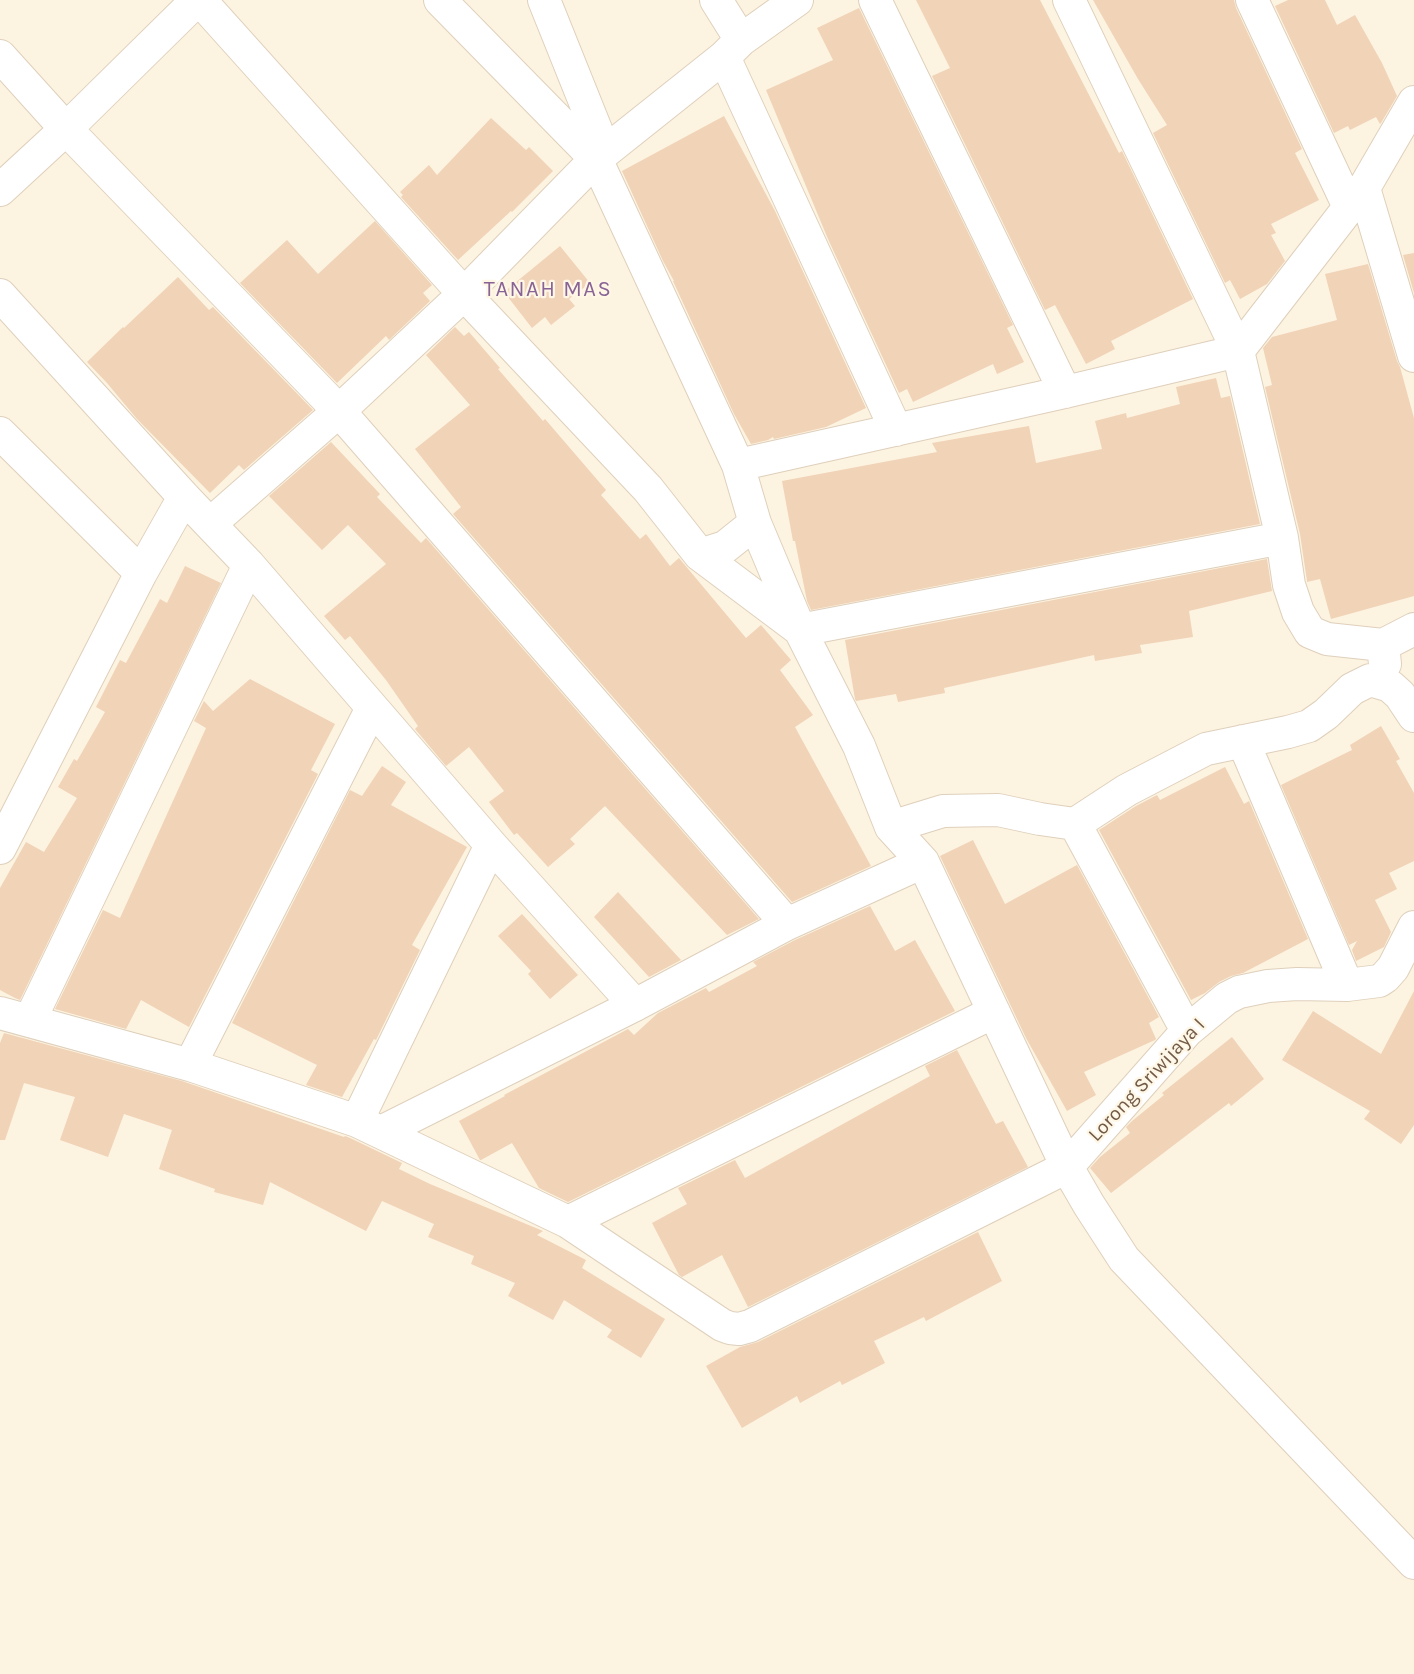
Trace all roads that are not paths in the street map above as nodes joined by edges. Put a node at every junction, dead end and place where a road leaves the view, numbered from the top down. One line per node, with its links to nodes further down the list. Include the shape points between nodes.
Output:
1 (198, 0): 12 (street); 16 (street)
2 (440, 0): 13 (street)
3 (544, 0): 13 (street)
4 (716, 0): 9 (street)
5 (797, 0): 9 (street)
6 (875, 0): 20 (street)
7 (1069, 0): 18 (street)
8 (1252, 0): 15 (street)
9 (733, 49): 13 (street); 22 (street)
10 (0, 56): 12 (street)
11 (1414, 102): 15 (street)
12 (66, 129): 14 (street); 21 (street)
13 (600, 156): 16 (street); 24 (street)
14 (0, 190)
15 (1357, 197): 18 (street); 19 (street)
16 (464, 294): 21 (street); 29 (street, via 648,489)
17 (0, 295): 25 (street)
18 (1238, 351): 20 (street); 28 (street)
19 (1414, 356)
20 (1065, 392): 22 (street)
21 (339, 411): 27 (street); 44 (street)
22 (896, 430): 24 (street)
23 (0, 433): 31 (street)
24 (738, 465): 26 (street)
25 (184, 497): 27 (street); 31 (street)
26 (755, 523): 29 (street, via 725,547); 33 (street)
27 (210, 524): 30 (street)
28 (1282, 538): 33 (street); 34 (street, via 1289,585 1310,632 1327,639)
29 (700, 555): 33 (street)
30 (249, 565): 36 (street); 50 (street)
31 (141, 573): 42 (street)
32 (1414, 629): 34 (street)
33 (800, 630): 40 (street, via 859,746)
34 (1383, 645): 35 (street)
35 (1390, 686): 37 (street); 38 (street, via 1370,680 1352,689 1309,726)
36 (372, 708): 41 (street); 52 (street)
37 (1414, 716)
38 (1243, 741): 39 (street, via 1206,749 1127,789); 46 (street)
39 (1075, 824): 40 (street, via 998,810 943,810); 51 (street)
40 (891, 827): 43 (street)
41 (491, 845): 47 (street); 53 (street)
42 (0, 848)
43 (923, 862): 44 (street); 48 (street)
44 (787, 924): 47 (street)
45 (1414, 927): 46 (street, Lorong Sriwijaya I, via 1385,977 1372,983)
46 (1347, 985): 51 (street, Lorong Sriwijaya I, via 1298,984 1239,992)
47 (635, 1005): 53 (street)
48 (994, 1012): 54 (street); 55 (street)
49 (0, 1013): 50 (street)
50 (30, 1020): 52 (street)
51 (1187, 1031): 54 (street, Lorong Sriwijaya I)
52 (190, 1065): 53 (street)
53 (369, 1126): 55 (street)
54 (1067, 1167): 55 (street, via 739,1329 722,1325); 56 (street, via 1124,1259)
55 (568, 1222)
56 (1414, 1563)

